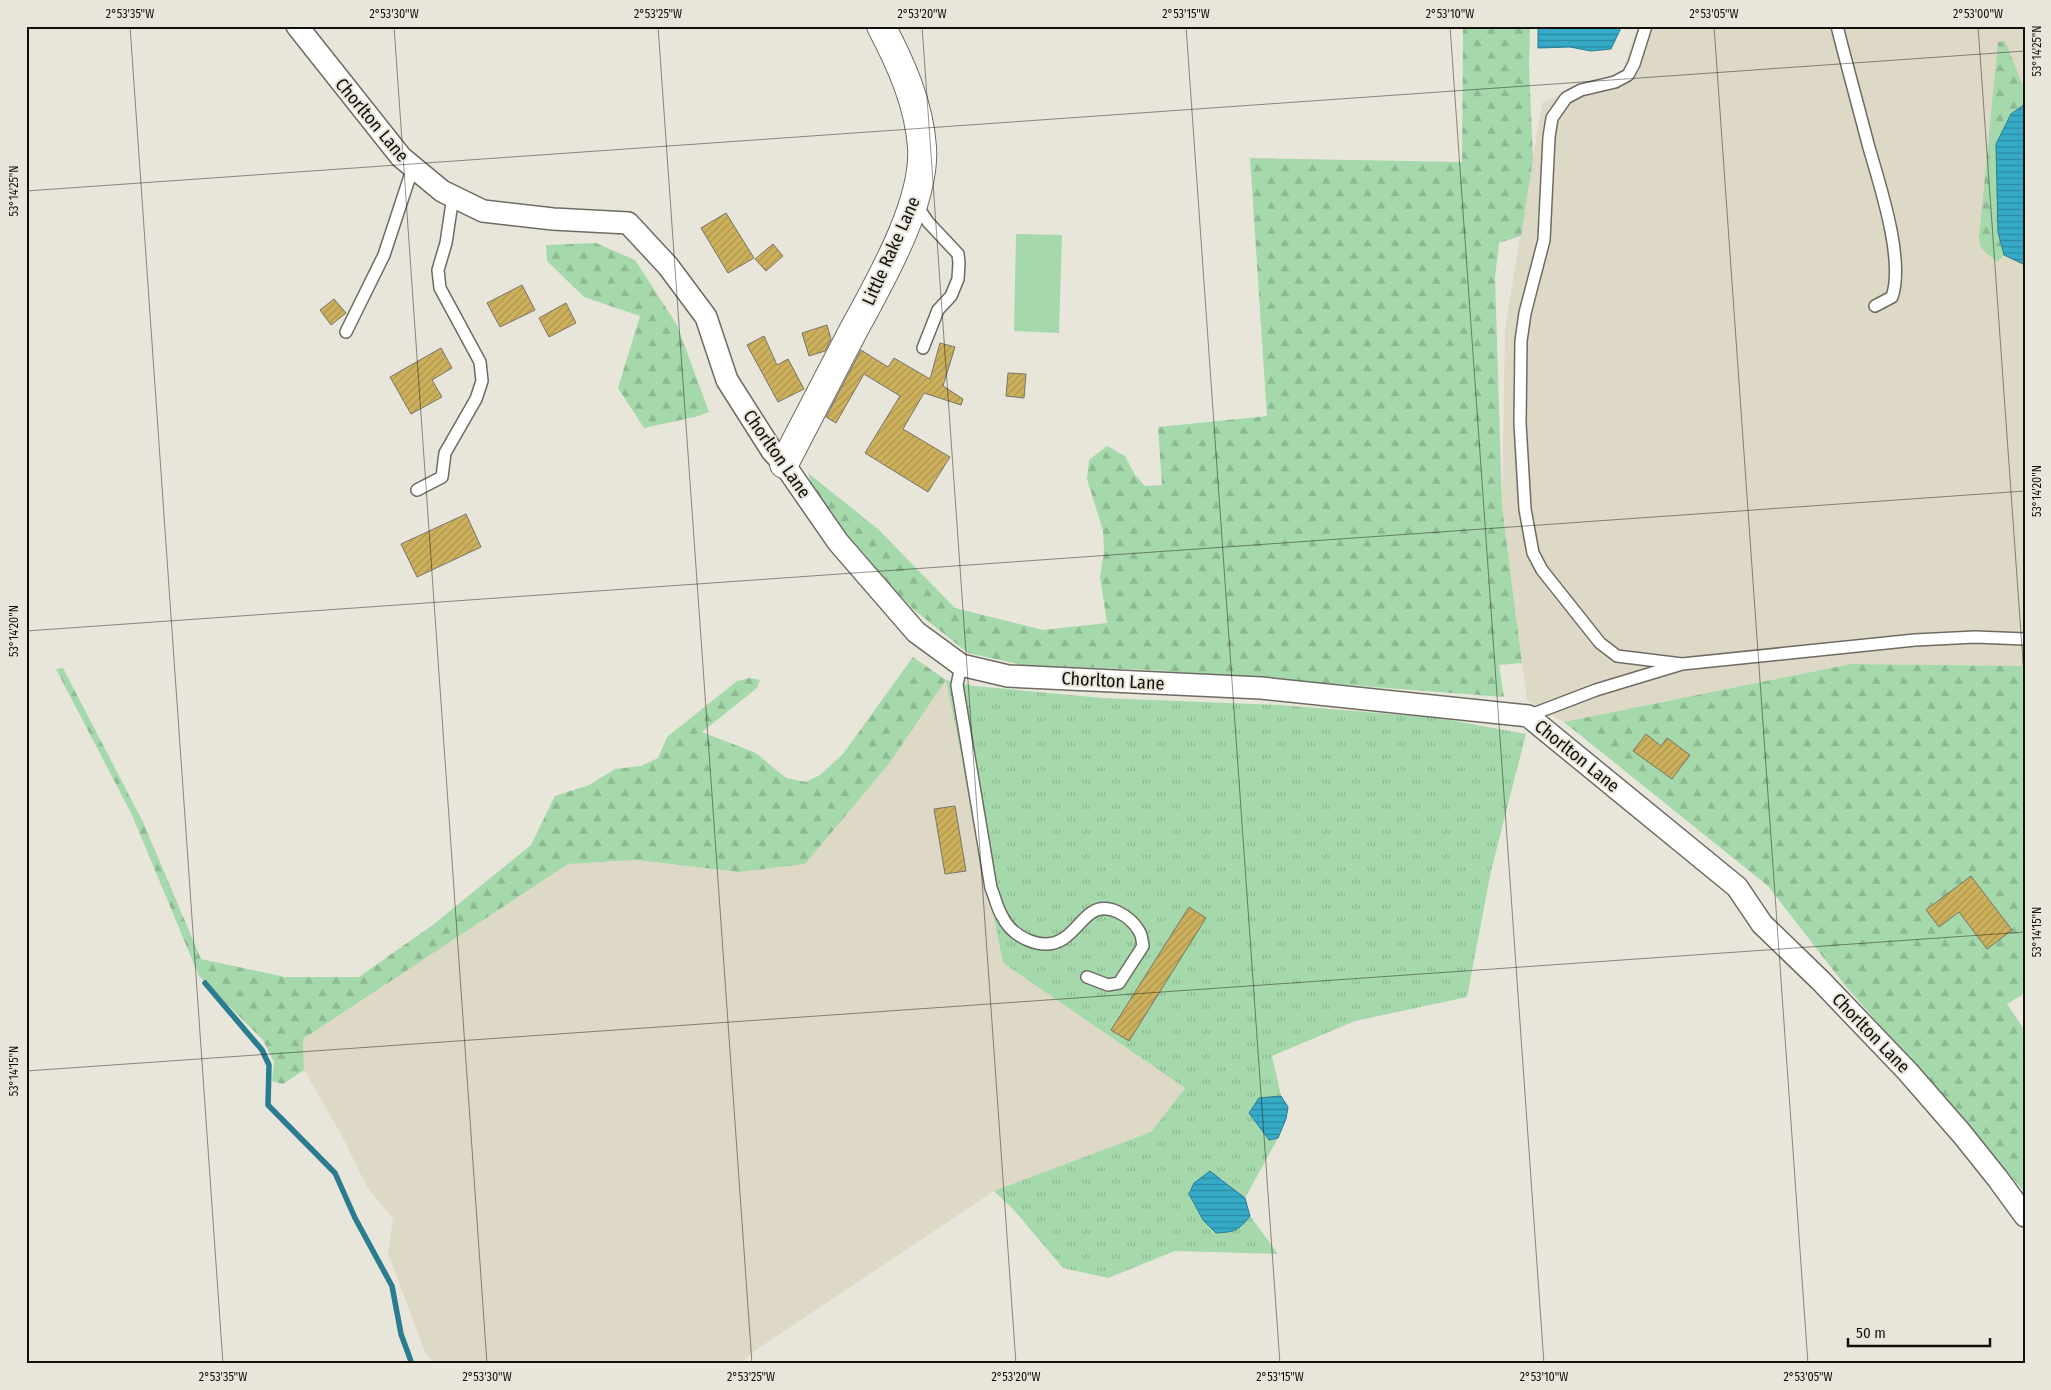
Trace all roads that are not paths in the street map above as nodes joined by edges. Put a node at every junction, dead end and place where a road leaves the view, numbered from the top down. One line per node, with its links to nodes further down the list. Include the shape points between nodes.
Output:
1 (297, 26): 5 (street, Chorlton Lane, via 401,157)
2 (881, 26): 7 (street, Little Rake Lane, via 918,110 923,149)
3 (1646, 26): 14 (lane, via 1628,75 1566,98 1552,118 1544,240 1521,341 1520,423 1525,509 1533,553 1542,570 1600,643 1617,656)
4 (1837, 26): 8 (lane, via 1894,245 1896,285 1892,296)
5 (413, 167): 6 (street, Chorlton Lane); 9 (lane, via 384,255)
6 (452, 196): 11 (street, Chorlton Lane, via 483,211 628,223 668,266 706,317 727,380); 12 (lane, via 446,243 438,270 440,288 480,362 482,381 476,399 445,453 442,477)
7 (914, 202): 10 (lane, via 958,254 959,263 958,279 951,296 938,310); 11 (street, Little Rake Lane, via 875,289)
8 (1875, 306)
9 (346, 332)
10 (923, 348)
11 (784, 464): 15 (street, Chorlton Lane, via 838,542 916,632)
12 (417, 490)
13 (2025, 639): 14 (lane, via 1915,640)
14 (1682, 664): 16 (lane, via 1596,690)
15 (961, 665): 16 (street, Chorlton Lane, via 1008,676 1260,688); 17 (lane, via 957,686 991,888 1002,917 1012,930 1031,942 1046,944 1061,940 1092,912 1104,910 1118,911 1141,933 1143,946 1119,983 1108,986)
16 (1528, 716): 18 (street, Chorlton Lane, via 1737,887 1762,924 1908,1072 1962,1134)
17 (1087, 977)
18 (2025, 1216)

